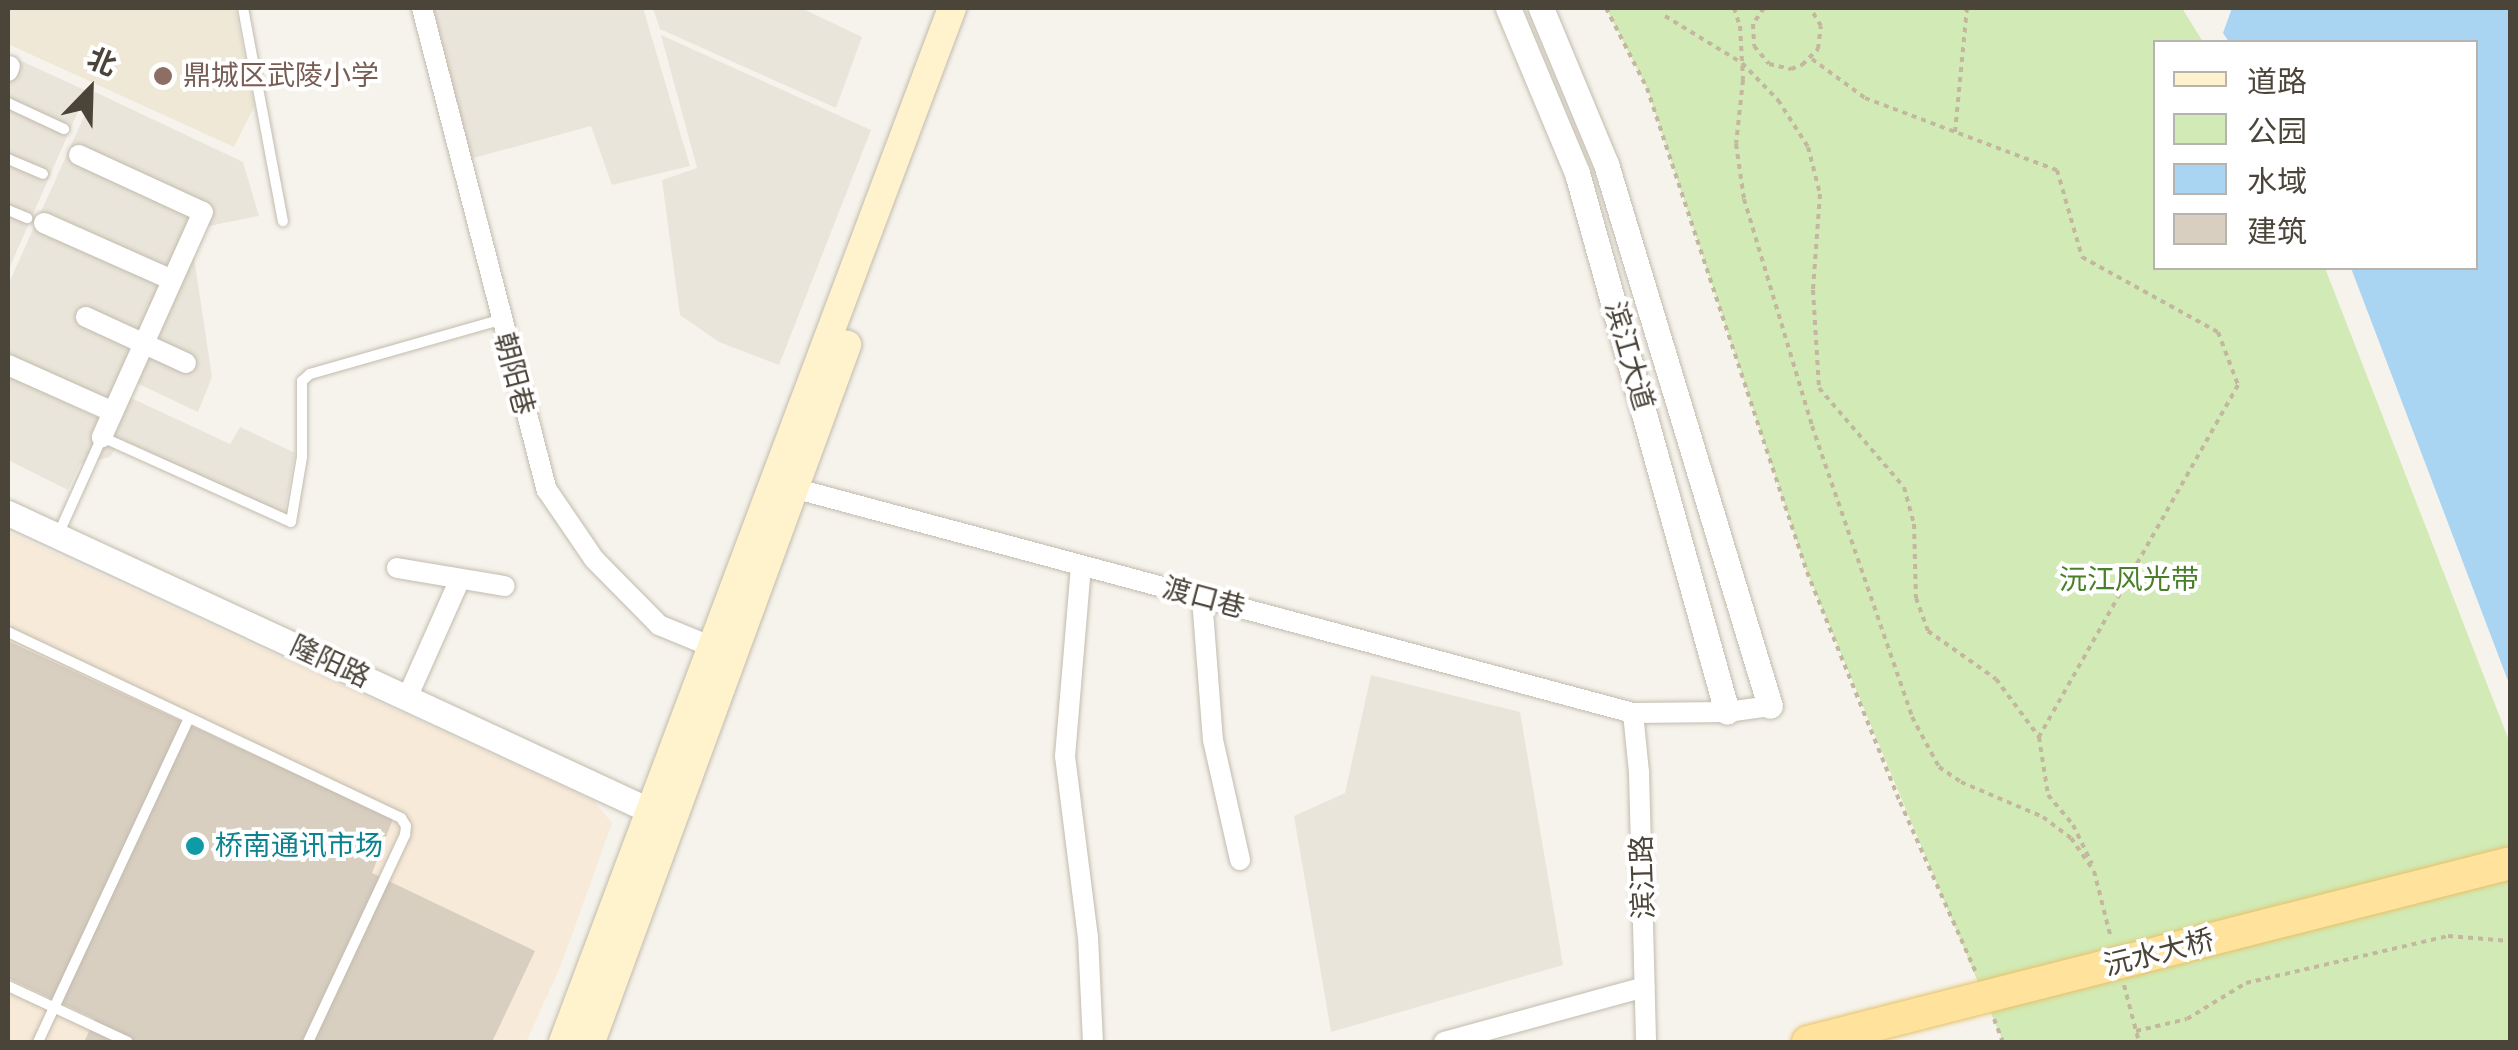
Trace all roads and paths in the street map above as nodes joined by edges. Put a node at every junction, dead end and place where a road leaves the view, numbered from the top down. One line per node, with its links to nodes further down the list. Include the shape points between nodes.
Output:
1 (243, 8): 25 (lane)
2 (422, 8): 28 (street, 朝阳巷)
3 (952, 8): 34 (main road)
4 (970, 8): 34 (main road)
5 (1508, 8): 46 (street, 滨江大道, via 1577,173)
6 (1541, 8): 45 (street, 滨江大道, via 1606,164)
7 (1606, 8): 60 (path, via 1647,88 1807,572)
8 (1734, 8): 14 (path)
9 (1764, 8): 13 (path, via 1753,24)
10 (1810, 8): 15 (path, via 1822,38)
11 (1966, 8): 19 (path)
12 (1664, 16): 16 (path)
13 (1754, 46): 14 (path); 15 (path, via 1780,68)
14 (1741, 50): 16 (path)
15 (1812, 58): 19 (path, via 1865,98)
16 (1742, 64): 49 (path, via 1778,100 1808,148 1820,194 1813,290 1819,388 1904,487 1914,524 1916,598 1928,631 1996,679); 53 (path, via 1736,144 1756,244 1925,748 1961,782 2043,817 2071,838)
17 (8, 103): 18 (lane)
18 (64, 129)
19 (1955, 132): 49 (path, via 2057,170 2082,257 2218,332 2238,386)
20 (79, 155): 26 (street, via 202,212)
21 (8, 158): 22 (lane)
22 (43, 174)
23 (8, 210): 24 (lane)
24 (36, 220): 26 (street)
25 (283, 221)
26 (172, 280): 29 (street)
27 (86, 317): 29 (street)
28 (500, 320): 33 (lane, via 302,381 302,457 291,522); 43 (street, 朝阳巷, via 548,490 594,559 659,626)
29 (144, 343): 30 (street); 32 (street)
30 (186, 363)
31 (8, 364): 32 (street)
32 (112, 412): 33 (street)
33 (102, 437): 36 (lane)
34 (785, 486): 37 (street, 渡口巷); 43 (main road)
35 (8, 512): 36 (street, 隆阳路)
36 (58, 536): 44 (street, 隆阳路)
37 (1081, 566): 41 (street, 渡口巷); 69 (street, via 1065,756 1088,938)
38 (397, 568): 39 (street)
39 (459, 581): 40 (street); 44 (street)
40 (504, 586)
41 (1202, 598): 47 (street, 渡口巷); 51 (street, via 1213,740)
42 (8, 632): 48 (lane)
43 (724, 652): 50 (main road); 68 (main road)
44 (407, 698): 50 (street, 隆阳路)
45 (1770, 706): 46 (street, 渡口巷)
46 (1727, 712): 47 (street, 渡口巷)
47 (1633, 713): 59 (street, 滨江路)
48 (189, 718): 62 (lane); 66 (lane, via 406,826)
49 (2038, 737): 53 (path, via 2048,795 2073,825)
50 (653, 812): 67 (main road)
51 (1240, 860)
52 (2510, 864): 72 (main road, 沅水大桥, bridge)
53 (2094, 870): 55 (path)
54 (2510, 883): 73 (main road, 沅水大桥)
55 (2112, 942)
56 (2510, 942): 63 (path, via 2448,936 2246,983 2187,1019)
57 (2122, 978): 63 (path)
58 (8, 986): 62 (lane)
59 (1646, 987): 70 (street); 71 (street, 滨江路)
60 (1982, 988)
61 (1989, 1006): 74 (path)
62 (54, 1008): 64 (lane); 65 (lane)
63 (2136, 1031): 75 (path)
64 (38, 1042)
65 (128, 1042)
66 (308, 1042)
67 (563, 1042)
68 (591, 1042)
69 (1093, 1042)
70 (1444, 1042)
71 (1646, 1042)
72 (1808, 1042)
73 (1888, 1042)
74 (2004, 1042)
75 (2139, 1042)

